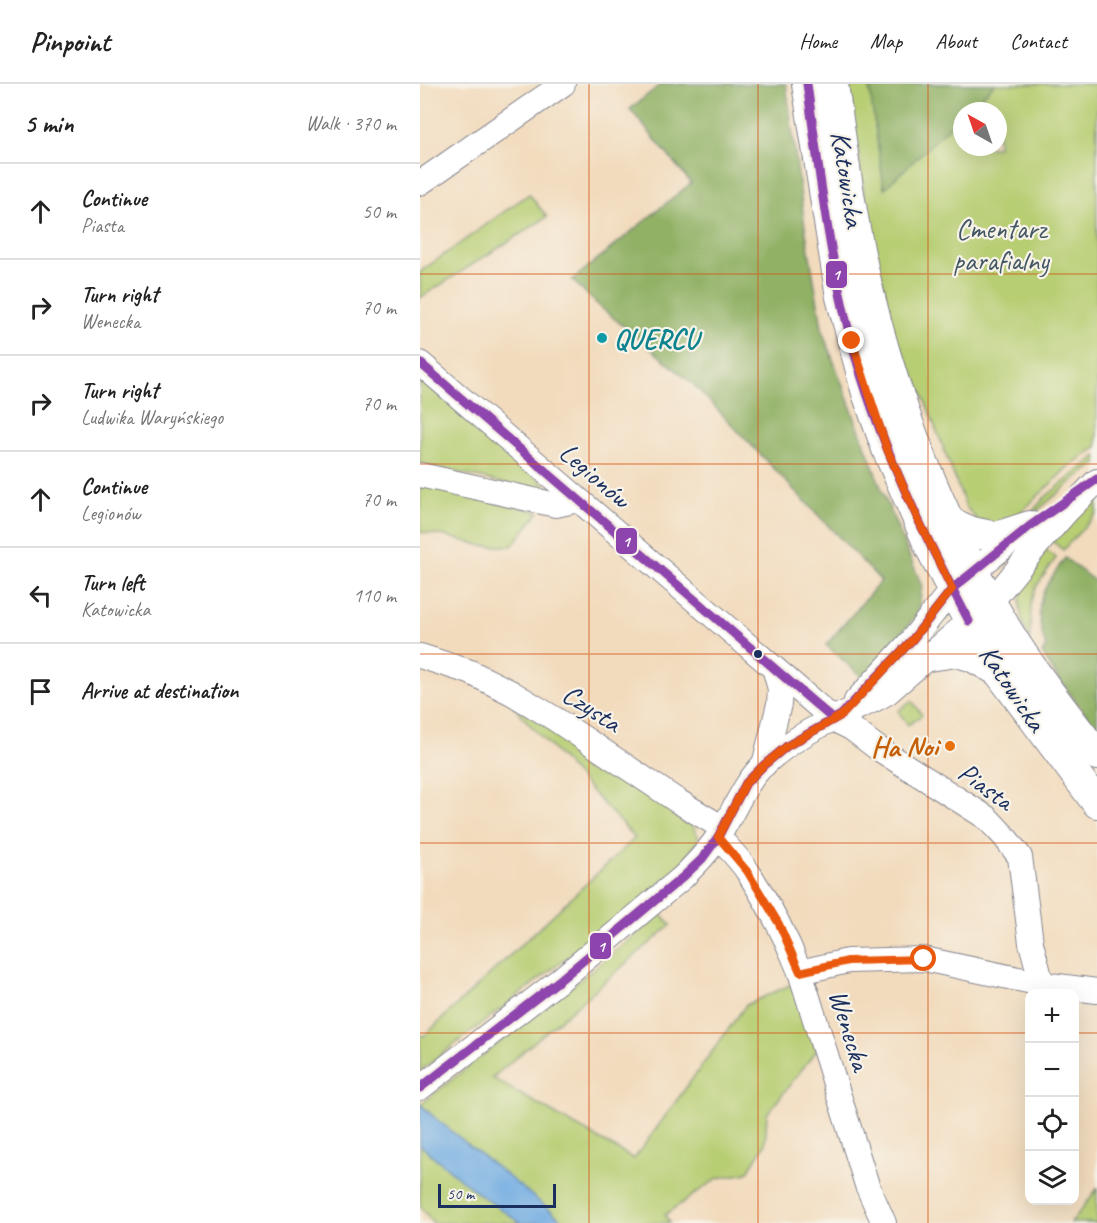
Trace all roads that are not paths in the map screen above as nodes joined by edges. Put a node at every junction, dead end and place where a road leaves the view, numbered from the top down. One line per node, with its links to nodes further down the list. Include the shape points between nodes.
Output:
1 (563, 84): 3 (street)
2 (821, 91): 8 (main road, Katowicka, via 879,332 914,439); 10 (main road, Katowicka, via 833,259 852,341 887,449 915,513)
3 (420, 183)
4 (420, 363): 7 (street, Legionów)
5 (420, 475): 7 (street, via 556,505)
6 (1097, 480): 9 (street); 11 (street)
7 (578, 500): 15 (street, Legionów)
8 (949, 522): 9 (main road, via 996,537); 10 (main road, Katowicka)
9 (1030, 526): 10 (street)
10 (963, 580): 11 (main road, Katowicka); 16 (street, via 912,640)
11 (980, 612): 13 (street); 14 (main road, Katowicka); 17 (main road, Katowicka, via 1042,682)
12 (420, 656): 20 (street, Czysta, via 470,672 512,693)
13 (929, 656): 14 (main road, via 957,652); 16 (street, via 888,692)
14 (998, 670): 19 (main road, Katowicka)
15 (776, 671): 16 (street, Legionów); 18 (street, via 779,704)
16 (837, 717): 18 (street, via 787,746); 22 (street, Piasta, via 876,747 987,818 1004,836 1020,857 1031,943)
17 (1097, 755)
18 (764, 765): 20 (street, via 746,783)
19 (1097, 804)
20 (720, 832): 21 (street, Wenecka, via 779,924); 24 (street, via 702,859 683,877 561,979)
21 (800, 972): 22 (street, via 848,961 924,959); 25 (street, Wenecka, via 867,1185)
22 (1042, 984): 23 (street)
23 (1097, 991)
24 (429, 1081)
25 (884, 1223)

